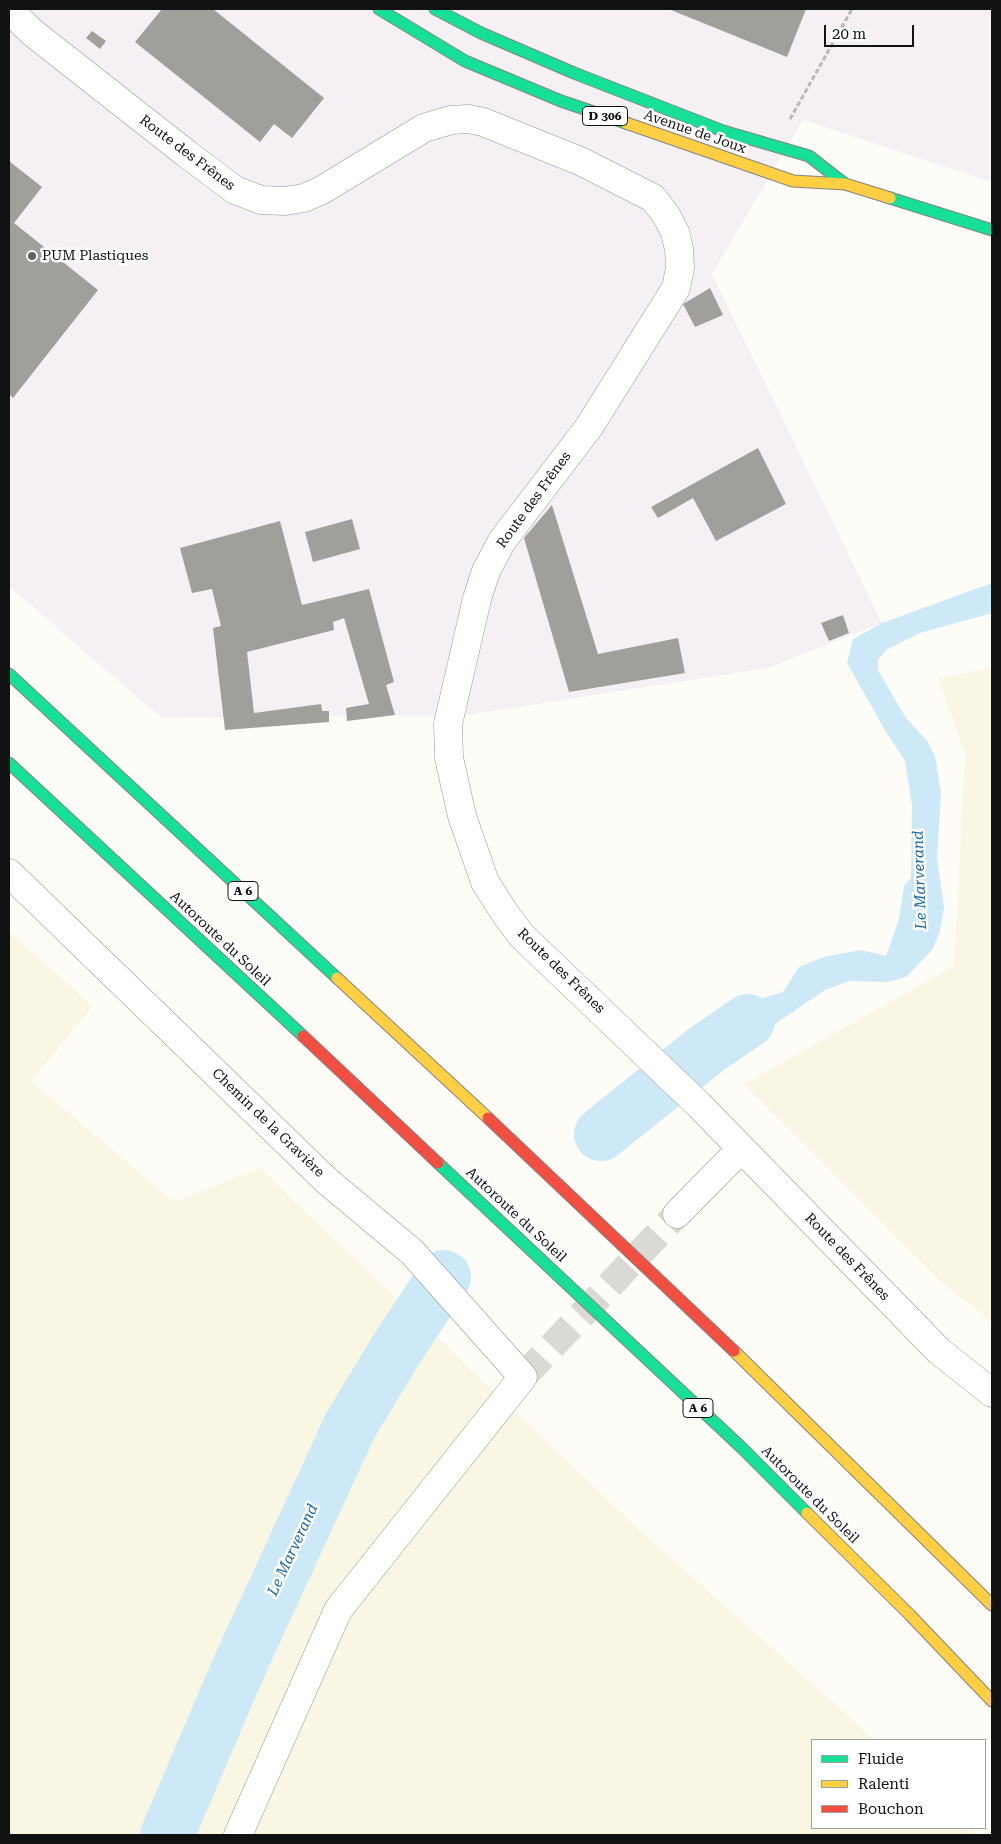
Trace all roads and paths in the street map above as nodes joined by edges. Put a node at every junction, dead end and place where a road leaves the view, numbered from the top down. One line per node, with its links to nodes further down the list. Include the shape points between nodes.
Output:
1 (379, 9): 6 (main road, Avenue de Joux / D 306, via 465,61 561,101 793,182)
2 (435, 9): 5 (main road, Avenue de Joux / D 306, via 481,33 574,73 723,131)
3 (852, 9): 5 (path)
4 (9, 10): 11 (street, Route des Frênes, via 33,33 187,154 235,190 261,200 304,198 424,128 451,120 469,119 580,161 653,198 666,215 679,249 676,288 589,426 502,541 486,571 476,599 448,724 448,758 473,852 485,882 506,915 522,936 640,1047)
5 (774, 147): 6 (main road, Avenue de Joux / D 306, via 810,156)
6 (845, 184): 7 (main road, Avenue de Joux / D 306)
7 (992, 230)
8 (9, 674): 14 (main road, A 6, via 782,1396)
9 (9, 763): 15 (main road, Autoroute du Soleil / A 6, via 743,1449)
10 (9, 872): 16 (street, Chemin de la Gravière, via 328,1181 412,1252 523,1377 338,1610)
11 (741, 1149): 12 (street); 13 (street, Route des Frênes, via 938,1351)
12 (677, 1214)
13 (992, 1393)
14 (992, 1604)
15 (992, 1701)
16 (238, 1835)

